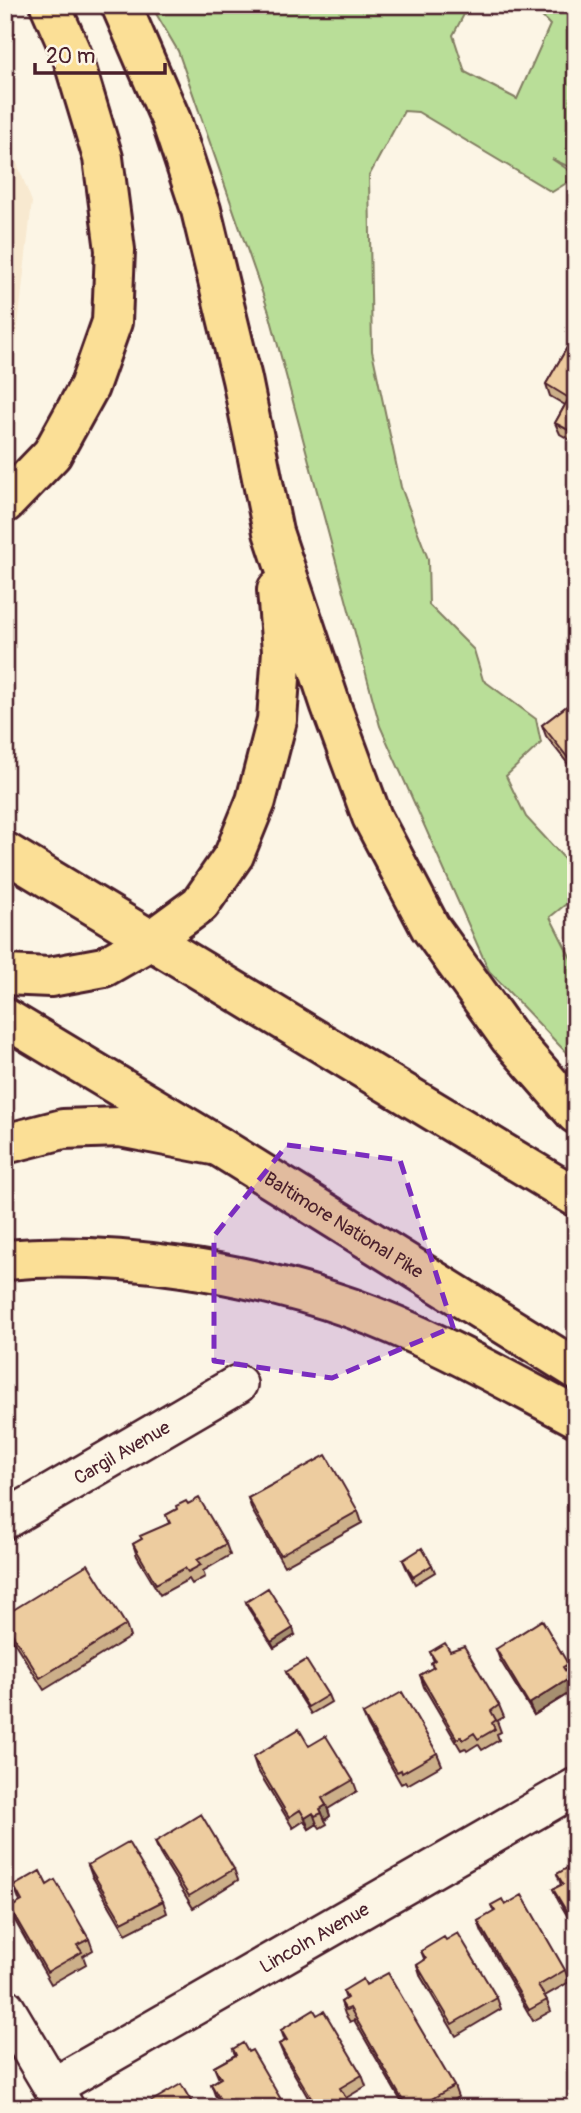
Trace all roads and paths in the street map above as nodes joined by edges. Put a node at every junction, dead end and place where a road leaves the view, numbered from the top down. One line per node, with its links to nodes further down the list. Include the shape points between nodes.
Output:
1 (50, 5): 3 (main road, via 72,55 103,158 115,250 111,323 89,387 52,454)
2 (121, 5): 4 (main road, via 171,120 201,210)
3 (5, 503)
4 (273, 532): 6 (main road, via 282,651 277,720 256,801 234,855 200,904); 9 (main road, via 331,706 379,830 430,927 509,1037)
5 (5, 852): 6 (main road)
6 (151, 940): 7 (main road, via 104,968 50,977); 12 (main road)
7 (5, 975)
8 (5, 1018): 11 (main road, Baltimore National Pike)
9 (576, 1114)
10 (5, 1144): 11 (main road, via 63,1129 120,1127)
11 (218, 1146): 14 (main road, Baltimore National Pike)
12 (576, 1197)
13 (5, 1259): 16 (main road, via 49,1256 142,1262 256,1281 351,1308 453,1352)
14 (576, 1368)
15 (238, 1384): 17 (street, Cargil Avenue)
16 (576, 1416)
17 (5, 1520)
18 (576, 1787): 20 (street, Lincoln Avenue)
19 (5, 2007): 20 (street)
20 (59, 2098)

